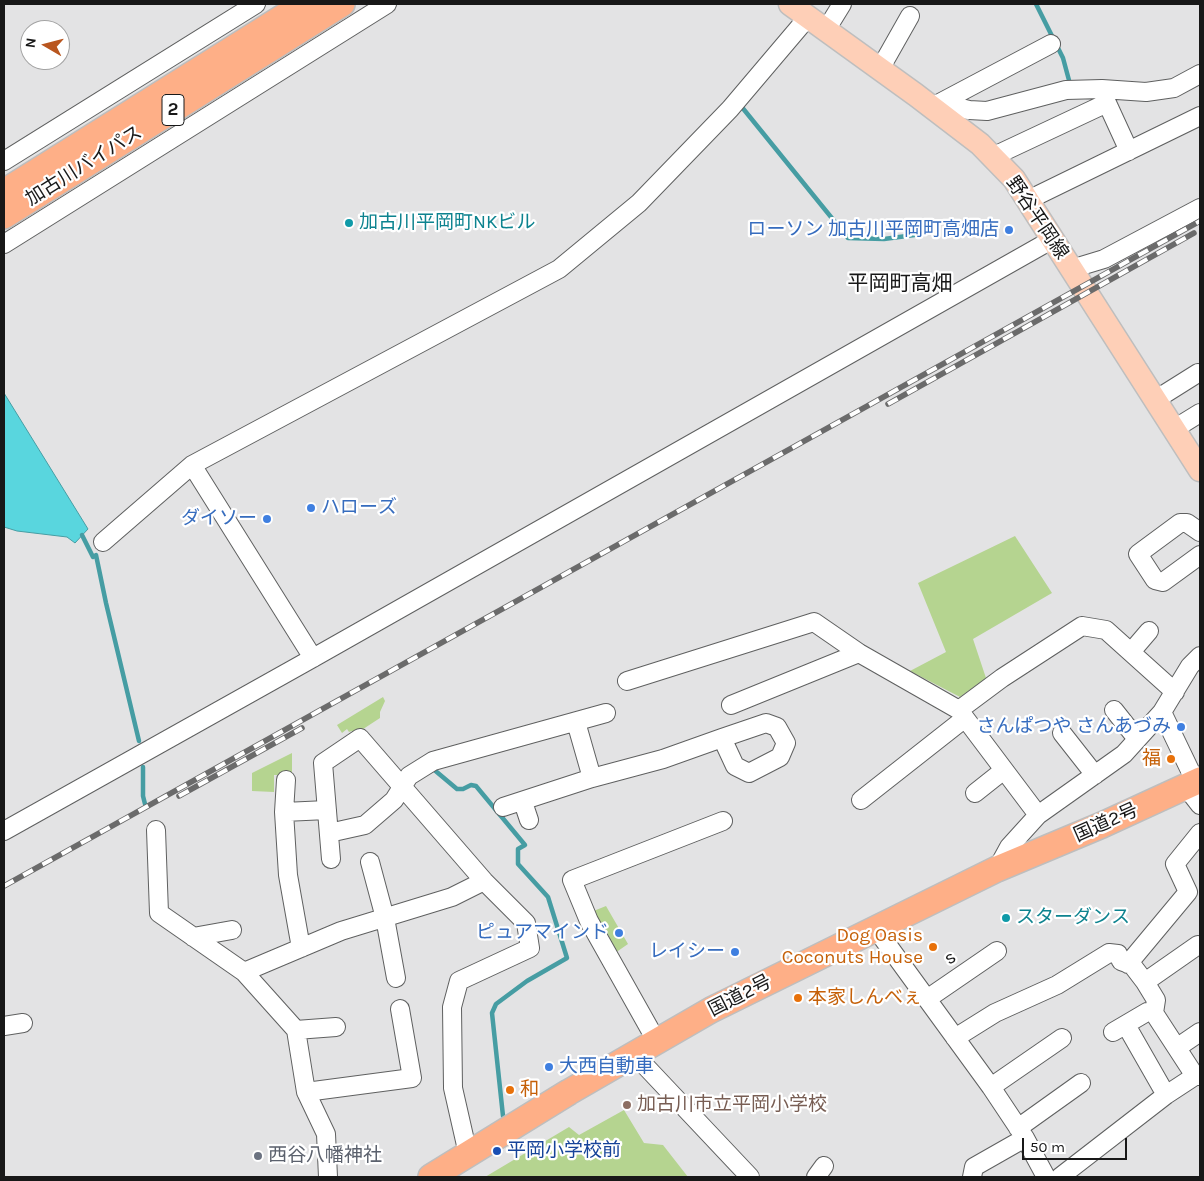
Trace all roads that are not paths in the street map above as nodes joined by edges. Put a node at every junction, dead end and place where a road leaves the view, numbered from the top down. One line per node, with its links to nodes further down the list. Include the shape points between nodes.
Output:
1 (256, 4): 17 (street)
2 (304, 4): 18 (highway, 加古川バイパス / 2)
3 (342, 4): 21 (highway, 加古川バイパス / 2)
4 (387, 4): 23 (street)
5 (790, 4): 8 (main road, 野谷平岡線)
6 (842, 4): 9 (street)
7 (910, 16): 11 (street)
8 (808, 17): 9 (main road, 野谷平岡線); 29 (street, via 730,108 639,203 560,269)
9 (826, 30): 11 (main road, 野谷平岡線)
10 (1041, 45): 13 (street, via 982,72)
11 (880, 69): 13 (main road, 野谷平岡線)
12 (1200, 74): 13 (street, via 1174,88 1146,92 1066,90 987,111 952,106)
13 (932, 108): 16 (main road, 野谷平岡線)
14 (1200, 116): 15 (street)
15 (1128, 151): 16 (street, via 1107,103); 19 (street)
16 (992, 157): 19 (main road, 野谷平岡線, via 1014,179)
17 (4, 161)
18 (4, 192)
19 (1028, 200): 22 (main road, 野谷平岡線)
20 (1200, 208): 24 (street, via 1104,260)
21 (4, 216)
22 (1053, 239): 24 (main road, 野谷平岡線); 38 (street)
23 (4, 244)
24 (1072, 269): 26 (main road, 野谷平岡線)
25 (1198, 373): 26 (street)
26 (1155, 400): 28 (main road, 野谷平岡線)
27 (1200, 413): 28 (street)
28 (1174, 429): 30 (main road, 野谷平岡線)
29 (192, 465): 32 (street); 38 (street)
30 (1200, 470)
31 (1200, 532): 33 (street, via 1187,523 1180,523 1155,533 1138,554 1155,580 1163,582)
32 (104, 542)
33 (1200, 555)
34 (1149, 631): 35 (street)
35 (1131, 652): 40 (street); 45 (street, via 1106,630 1082,626 1002,678)
36 (859, 653): 39 (street, via 814,622); 41 (street, via 752,691); 45 (street)
37 (1200, 656): 40 (street, via 1190,666)
38 (313, 658): 66 (street)
39 (628, 681)
40 (1175, 692): 43 (street)
41 (731, 705)
42 (1114, 710): 49 (street)
43 (1162, 712): 49 (street); 55 (street)
44 (606, 713): 46 (street)
45 (962, 714): 50 (street); 57 (street)
46 (576, 722): 52 (street); 54 (street, via 433,761 409,776)
47 (1062, 733): 51 (street)
48 (722, 738): 52 (street, via 663,759)
49 (1137, 739): 51 (street, via 1124,754)
50 (1004, 770): 56 (street); 62 (street)
51 (1095, 775): 62 (street)
52 (592, 778): 58 (street)
53 (286, 780): 61 (street)
54 (403, 786): 60 (street, via 360,738 323,762); 67 (street, via 394,800 365,824); 72 (street)
55 (1196, 789): 71 (highway, 国道2号)
56 (975, 793)
57 (861, 800)
58 (523, 802): 59 (street); 63 (street)
59 (502, 807)
60 (327, 810): 61 (street); 67 (street)
61 (284, 812): 78 (street, via 288,875)
62 (1038, 815): 71 (street, via 1009,847)
63 (528, 820)
64 (723, 821): 94 (street, via 701,838 572,880 589,921)
65 (156, 830): 76 (street, via 159,914)
66 (4, 831)
67 (329, 833): 69 (street)
68 (1200, 833): 80 (street, via 1174,864 1188,892)
69 (331, 859)
70 (370, 862): 73 (street)
71 (997, 869): 74 (highway, 国道2号)
72 (484, 881): 73 (street, via 452,897); 103 (street, via 526,923 530,948 460,981 452,1007 453,1088)
73 (385, 918): 78 (street, via 341,931); 82 (street)
74 (876, 929): 84 (street); 94 (highway, 国道2号, via 711,1010)
75 (232, 930): 76 (street)
76 (193, 937): 81 (street)
77 (1198, 945): 83 (street)
78 (301, 948): 81 (street)
79 (997, 951): 84 (street, s)
80 (1128, 964): 83 (street); 92 (street, via 1121,961 1118,954 1109,953 1057,984 995,1013)
81 (244, 972): 90 (street)
82 (396, 978)
83 (1145, 982): 86 (street, via 1156,1000)
84 (927, 999): 92 (street)
85 (400, 1009): 100 (street, via 395,1030 412,1078)
86 (1154, 1013): 95 (street); 101 (street, via 1147,1012 1120,1029)
87 (23, 1023): 88 (street)
88 (4, 1026)
89 (336, 1027): 90 (street)
90 (296, 1030): 100 (street)
91 (1200, 1032): 95 (street)
92 (955, 1038): 99 (street)
93 (1062, 1038): 99 (street)
94 (657, 1042): 96 (highway, 国道2号)
95 (1178, 1047): 97 (street)
96 (634, 1054): 103 (highway, 国道2号); 106 (street)
97 (1198, 1076): 101 (street)
98 (1081, 1083): 102 (street)
99 (991, 1087): 102 (street)
100 (306, 1092): 104 (street, via 326,1134)
101 (1166, 1095): 109 (street)
102 (1022, 1133): 107 (street, via 974,1167); 108 (street)
103 (468, 1154): 105 (highway, 国道2号)
104 (328, 1177)
105 (431, 1177)
106 (750, 1177)
107 (972, 1177)
108 (1046, 1177)
109 (1060, 1177)

